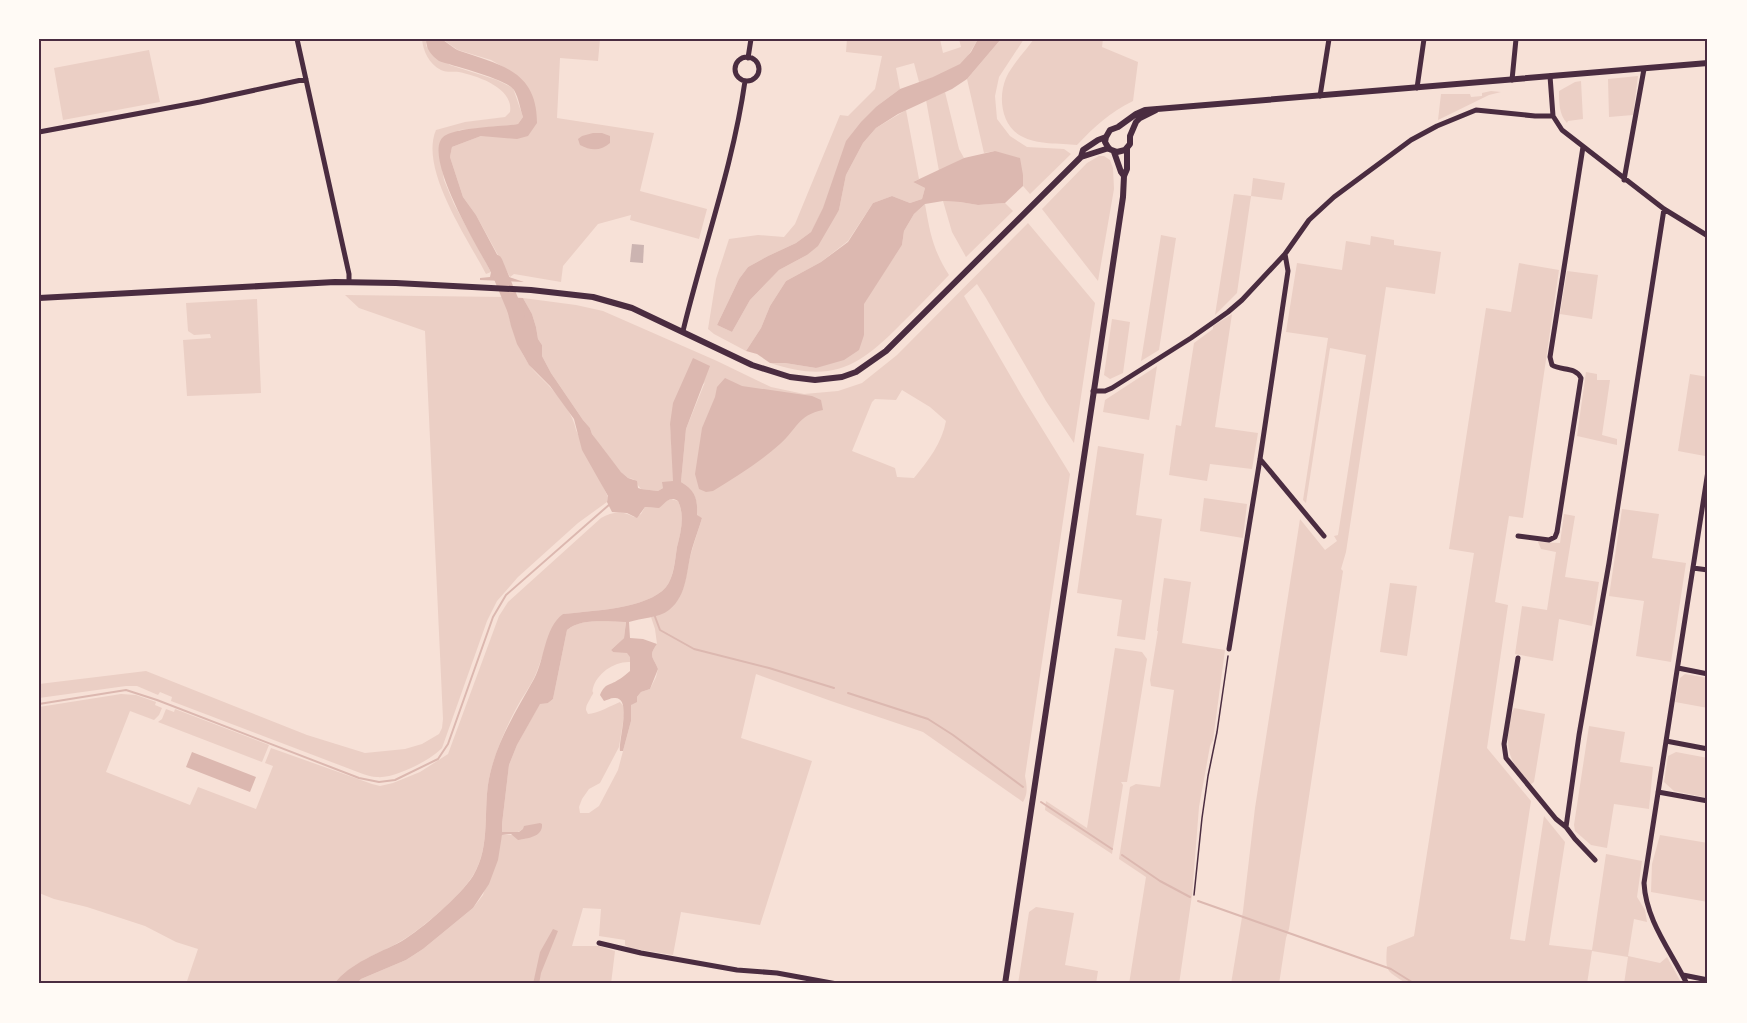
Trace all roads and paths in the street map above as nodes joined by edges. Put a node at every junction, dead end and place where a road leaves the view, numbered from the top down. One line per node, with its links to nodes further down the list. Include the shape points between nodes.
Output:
1 (297, 39): 10 (street)
2 (751, 39): 6 (street)
3 (1329, 39): 14 (street)
4 (1424, 39): 13 (street)
5 (1516, 39): 11 (street)
6 (748, 58): 12 (street, via 754,60 759,70 753,80); 12 (street, via 740,60 735,69 738,78)
7 (1708, 63): 8 (street)
8 (1644, 69): 9 (street); 26 (street)
9 (1550, 76): 11 (street); 16 (street)
10 (306, 80): 18 (street); 30 (street)
11 (1512, 80): 13 (street)
12 (746, 81): 32 (street, via 740,121)
13 (1417, 87): 14 (street)
14 (1320, 96): 15 (street)
15 (1156, 110): 17 (street, via 1136,114); 19 (street, via 1139,120)
16 (1552, 116): 21 (street); 29 (street, via 1476,110 1437,126 1411,140 1334,197 1309,220)
17 (1118, 127): 19 (street); 20 (street)
18 (39, 132)
19 (1130, 135): 22 (street)
20 (1106, 137): 23 (street); 24 (street, via 1088,146)
21 (1583, 147): 26 (street); 38 (street, via 1550,357 1556,368 1574,370 1581,378 1557,532 1548,540)
22 (1127, 149): 23 (street); 25 (street)
23 (1111, 150): 24 (street); 25 (street)
24 (1081, 157): 32 (street, via 886,351 856,372 828,380 790,377 752,365)
25 (1124, 176): 33 (street)
26 (1624, 180): 27 (street)
27 (1664, 209): 28 (street); 49 (street)
28 (1708, 236)
29 (1285, 254): 33 (street, via 1228,312 1112,388); 34 (street, via 1288,271)
30 (349, 282): 31 (street); 32 (street, via 531,290 593,297 632,308)
31 (39, 298)
32 (683, 331)
33 (1093, 391): 56 (street)
34 (1260, 459): 37 (street); 41 (street)
35 (1708, 471): 36 (street)
36 (1707, 490): 39 (street)
37 (1324, 536)
38 (1518, 536)
39 (1693, 568): 40 (street); 43 (street)
40 (1708, 570)
41 (1229, 649): 51 (path)
42 (1518, 658): 49 (street, via 1504,744 1506,758)
43 (1678, 668): 44 (street); 45 (street)
44 (1708, 674)
45 (1666, 741): 46 (street); 47 (street)
46 (1708, 749)
47 (1658, 792): 48 (street); 53 (street, via 1645,897 1653,922)
48 (1708, 801)
49 (1566, 827): 50 (street)
50 (1595, 860)
51 (1194, 894)
52 (599, 943): 55 (street, via 737,970)
53 (1683, 975): 54 (street); 57 (street)
54 (1708, 980)
55 (837, 984)
56 (1005, 984)
57 (1687, 984)

